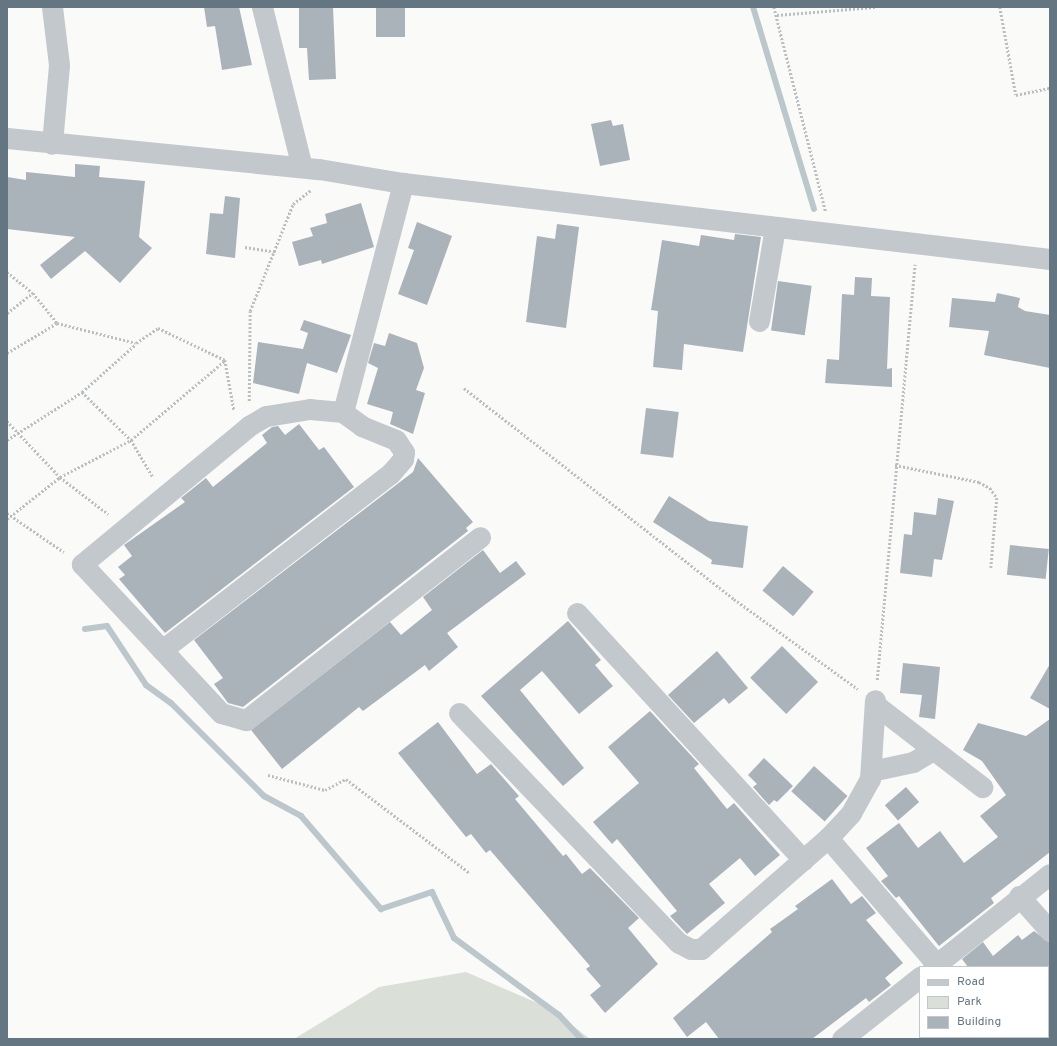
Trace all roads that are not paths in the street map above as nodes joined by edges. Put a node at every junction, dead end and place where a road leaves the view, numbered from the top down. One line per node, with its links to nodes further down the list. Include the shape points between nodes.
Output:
1 (52, 7): 4 (street, via 59,65)
2 (262, 7): 5 (street)
3 (7, 138): 4 (street)
4 (52, 144): 5 (street)
5 (311, 168): 6 (street)
6 (403, 183): 7 (street); 10 (street)
7 (775, 227): 8 (street); 9 (street)
8 (1050, 259)
9 (759, 321)
10 (343, 412): 13 (street, via 362,426 396,440 404,452 403,459 390,474); 13 (street, via 287,411 266,416 244,430 82,564)
11 (480, 537): 13 (street, via 246,720 221,713)
12 (577, 613): 19 (street)
13 (162, 650)
14 (459, 713): 19 (street, via 679,943 691,949 709,945)
15 (933, 750): 16 (street, via 913,762); 16 (street, via 876,703); 17 (street)
16 (871, 771): 18 (street, via 862,796)
17 (982, 787)
18 (828, 838): 19 (street); 23 (street)
19 (803, 860)
20 (1050, 874): 21 (street)
21 (1019, 896): 22 (street); 23 (street)
22 (1050, 931)
23 (936, 966)
24 (919, 978): 25 (street)
25 (854, 1036)

